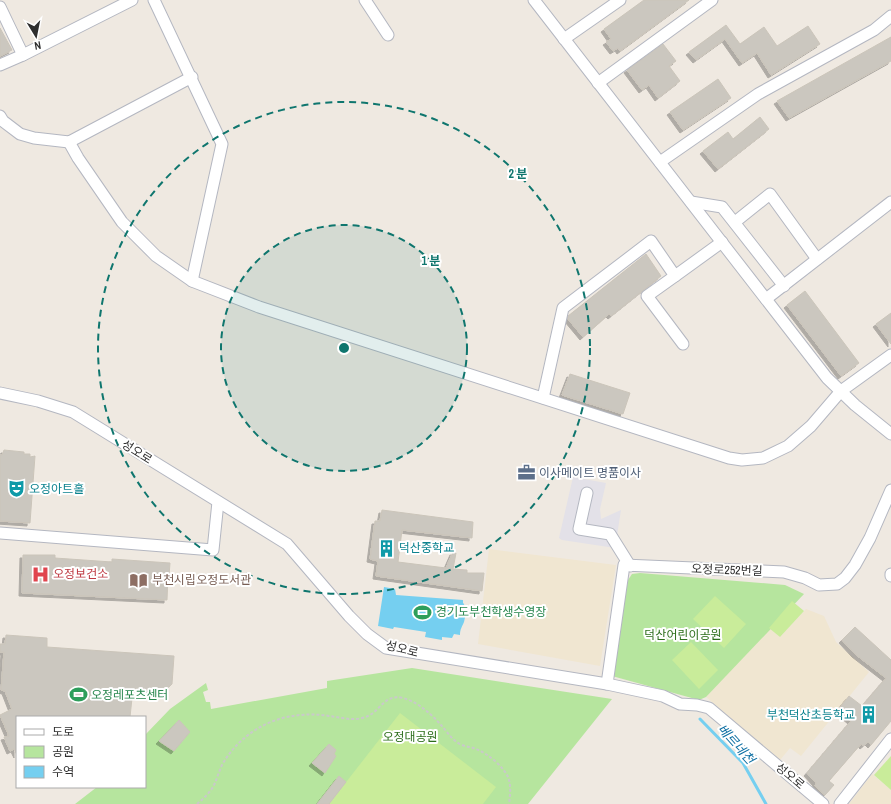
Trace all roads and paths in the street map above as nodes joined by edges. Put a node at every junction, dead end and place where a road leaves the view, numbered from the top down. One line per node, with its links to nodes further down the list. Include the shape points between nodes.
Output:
1 (132, 0): 11 (street)
2 (154, 0): 13 (street)
3 (366, 0): 9 (street)
4 (534, 0): 10 (street)
5 (620, 0): 10 (street)
6 (712, 0): 14 (street)
7 (0, 7): 11 (street)
8 (891, 16): 17 (street, via 874,30 758,94)
9 (388, 35)
10 (564, 39): 14 (street)
11 (23, 55): 12 (street)
12 (0, 65)
13 (192, 78): 16 (street); 24 (street, via 222,144)
14 (598, 83): 17 (street)
15 (0, 116): 16 (street, via 20,134)
16 (69, 142): 24 (street, via 122,222 156,256)
17 (660, 162): 18 (street)
18 (691, 202): 20 (street, via 722,207); 21 (street)
19 (891, 202): 22 (street)
20 (735, 222): 22 (street, via 770,194); 25 (street)
21 (722, 242): 23 (street); 26 (street)
22 (817, 259): 25 (street)
23 (675, 276): 27 (street, via 647,296); 31 (street, via 651,241 563,308)
24 (192, 281): 31 (street, via 259,307)
25 (784, 286): 26 (street)
26 (766, 299): 29 (street, via 827,378)
27 (683, 344)
28 (891, 355): 29 (street)
29 (841, 391): 31 (street, via 811,426 788,446 763,458 742,460); 32 (street)
30 (0, 393): 35 (street, 성오로, via 73,412)
31 (543, 398)
32 (891, 434)
33 (891, 490): 37 (street, 오정로252번길, via 855,565 837,584 819,585 784,572)
34 (587, 492): 37 (street, via 579,529 610,534)
35 (218, 502): 36 (street, via 213,550); 38 (street, 성오로, via 287,544 349,616 386,648)
36 (0, 533)
37 (630, 566): 38 (street, via 624,565)
38 (607, 684): 42 (street, 성오로, via 663,696 680,704 709,708)
39 (891, 739): 43 (street)
40 (197, 804): 41 (path, via 211,790 221,767 238,743 257,729 280,718 294,716 315,714 347,719 362,718 370,716 386,701 397,698 408,700 423,708 456,742 490,757 505,772 508,779)
41 (509, 804)
42 (823, 804)
43 (840, 804)

